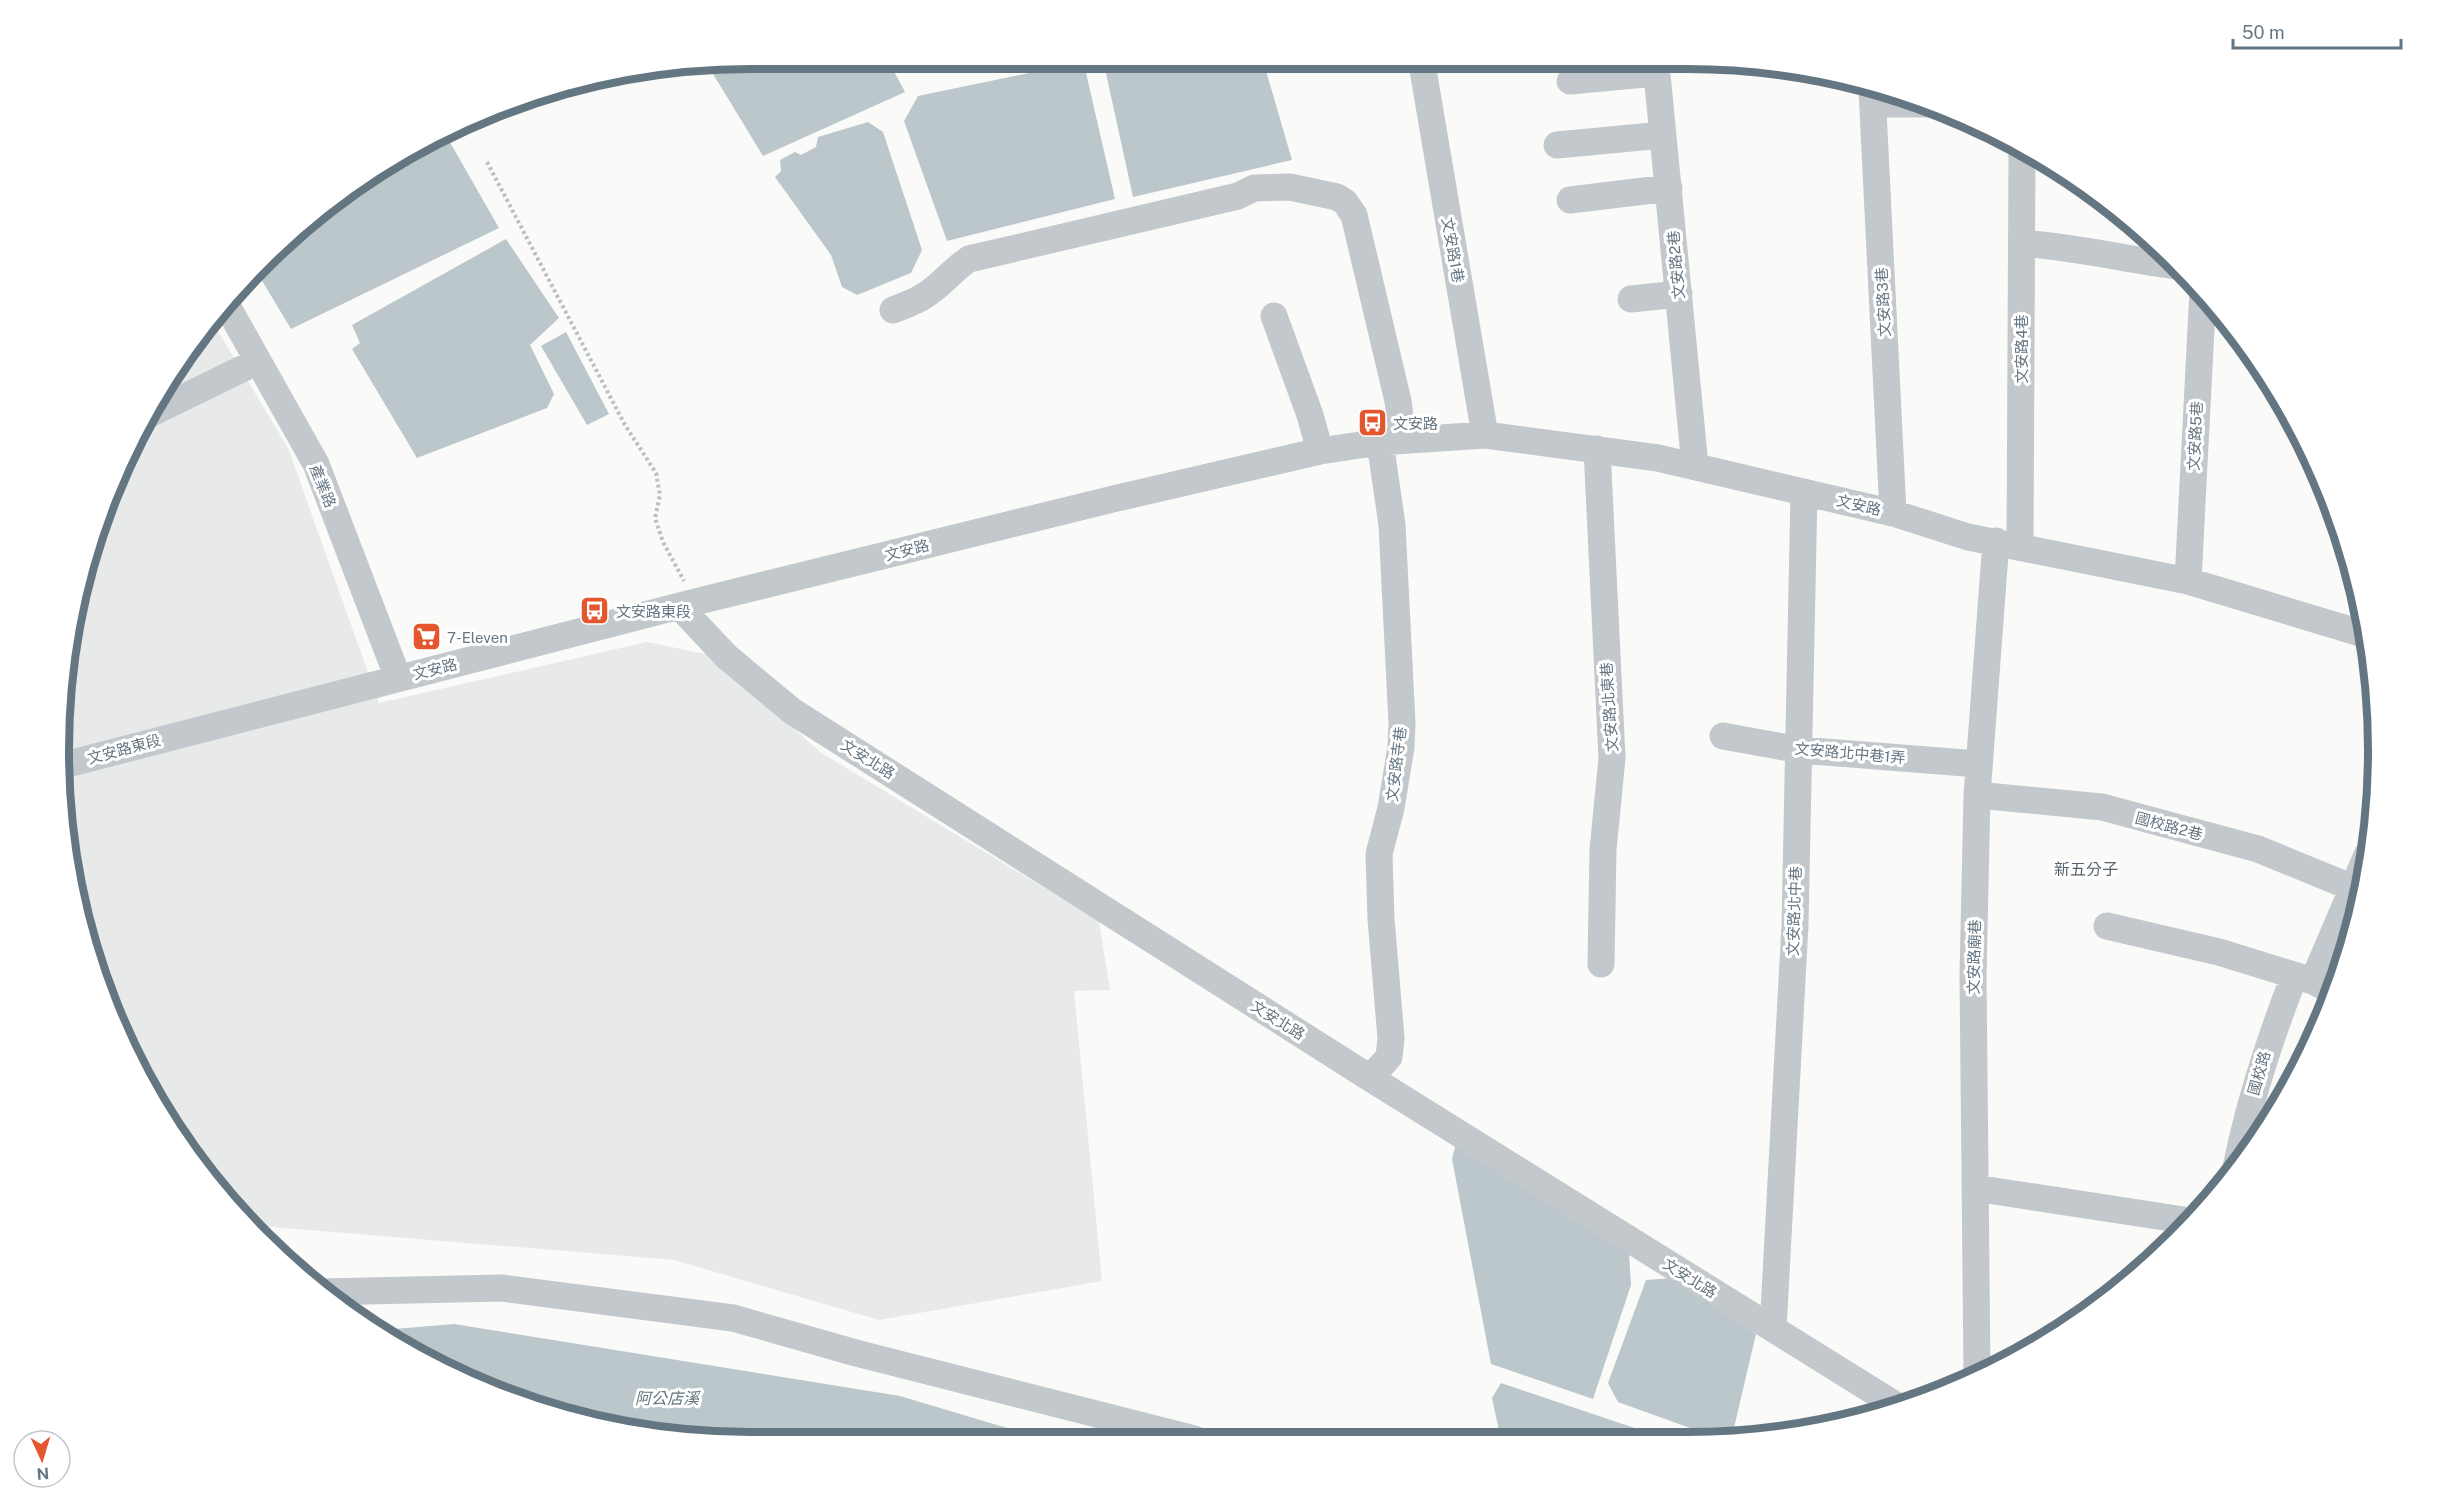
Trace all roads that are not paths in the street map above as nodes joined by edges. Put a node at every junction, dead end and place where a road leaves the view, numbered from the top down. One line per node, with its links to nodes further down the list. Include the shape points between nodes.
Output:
1 (1423, 69): 20 (street, 文安路1巷)
2 (1656, 69): 3 (street); 5 (street, 文安路2巷)
3 (1570, 81)
4 (1873, 97): 26 (street, 文安路3巷)
5 (1663, 135): 6 (street); 8 (street, 文安路2巷)
6 (1557, 145)
7 (2022, 157): 10 (street, 文安路4巷)
8 (1669, 188): 9 (street); 12 (street, 文安路2巷)
9 (1570, 200)
10 (2022, 243): 11 (street); 27 (street, 文安路4巷)
11 (2163, 264)
12 (1679, 294): 13 (street); 24 (street, 文安路2巷)
13 (1631, 299)
14 (2202, 305): 28 (street, 文安路5巷)
15 (893, 310): 21 (street, 文安路寺巷, via 922,298 969,259 1238,196 1254,188 1290,187 1337,197 1354,215 1398,401)
16 (230, 311): 18 (street, 產業路)
17 (1274, 316): 23 (street)
18 (258, 361): 19 (street); 31 (street, 產業路, via 316,464)
19 (161, 409)
20 (1485, 435): 21 (street, 文安路); 22 (street, 文安路)
21 (1391, 441): 23 (street, 文安路); 41 (street, 文安路寺巷, via 1402,723 1394,787 1379,854 1391,1038 1389,1057)
22 (1597, 449): 24 (street, 文安路); 39 (street, 文安路北東巷, via 1612,758 1604,850)
23 (1320, 451): 29 (street, 文安路)
24 (1695, 466): 25 (street, 文安路)
25 (1804, 492): 26 (street, 文安路); 33 (street, 文安路北中巷)
26 (1893, 513): 27 (street, 文安路, via 1968,537)
27 (2008, 544): 28 (street, 文安路); 35 (street, 文安路廟巷)
28 (2188, 581): 30 (street, 文安路)
29 (688, 604): 31 (street, 文安路); 41 (street, 文安北路, via 728,657 792,711)
30 (2357, 632)
31 (398, 678): 34 (street, 文安路東段)
32 (1724, 736): 33 (street, 文安路北中巷1弄)
33 (1800, 750): 35 (street, 文安路北中巷1弄); 46 (street, 文安路北中巷, via 1795,925)
34 (69, 764)
35 (1978, 764): 36 (street, 文安路廟巷)
36 (1977, 795): 37 (street, 國校路2巷, via 2102,807 2258,849); 43 (street, 文安路廟巷, via 1973,976)
37 (2354, 888): 40 (street, 國校路)
38 (2107, 927): 40 (street, via 2219,952)
39 (1601, 964)
40 (2313, 983): 42 (street, 國校路, via 2267,1047)
41 (1370, 1078): 46 (street, 文安北路)
42 (2240, 1147)
43 (1975, 1188): 44 (street); 47 (street, 文安路廟巷)
44 (2180, 1219)
45 (337, 1292): 49 (street, via 501,1288 733,1318)
46 (1773, 1329): 48 (street, 文安北路)
47 (1977, 1367)
48 (1889, 1401)
49 (1167, 1432)

